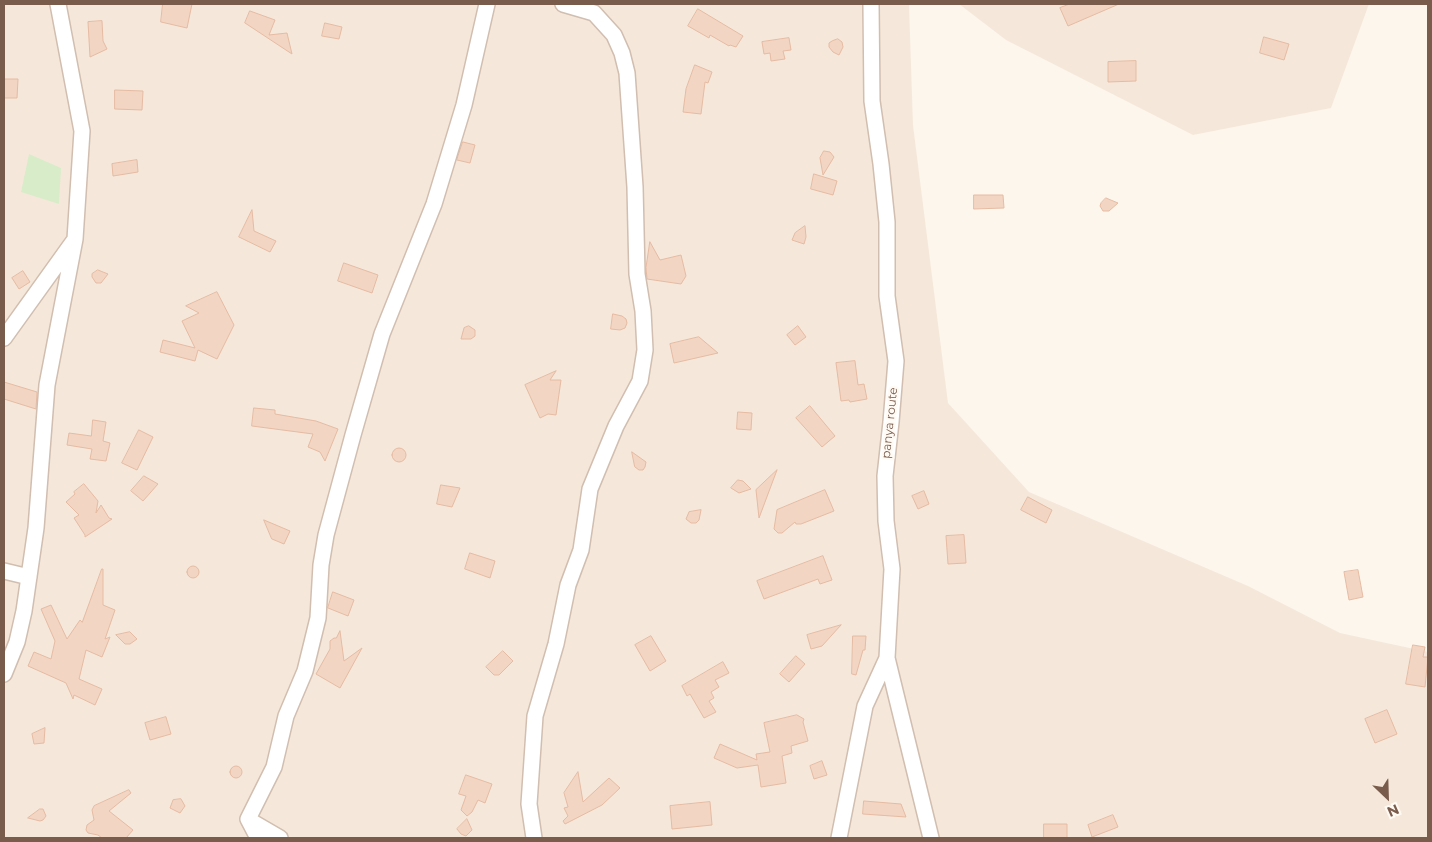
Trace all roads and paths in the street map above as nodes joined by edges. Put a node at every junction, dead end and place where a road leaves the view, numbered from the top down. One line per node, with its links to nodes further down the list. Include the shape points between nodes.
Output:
1 (58, 4): 5 (street, via 82,131)
2 (487, 4): 11 (street, via 464,104 434,204 382,334 353,435 326,535 318,618 305,672 286,716 274,768)
3 (563, 4): 14 (street, via 594,13 614,35 627,73 637,274 645,350 640,381 612,434 590,489 581,550 568,585 556,644 535,716 529,804)
4 (871, 4): 9 (street, panya route, via 872,101 887,222 888,296 896,361 885,476 892,569)
5 (75, 239): 6 (street); 8 (street, via 47,384)
6 (4, 338)
7 (4, 571): 8 (street)
8 (29, 577): 10 (street, via 17,642)
9 (887, 658): 15 (street, via 865,706); 16 (street, panya route)
10 (4, 674)
11 (248, 819): 12 (street); 13 (street)
12 (258, 838)
13 (280, 838)
14 (534, 838)
15 (839, 838)
16 (931, 838)

